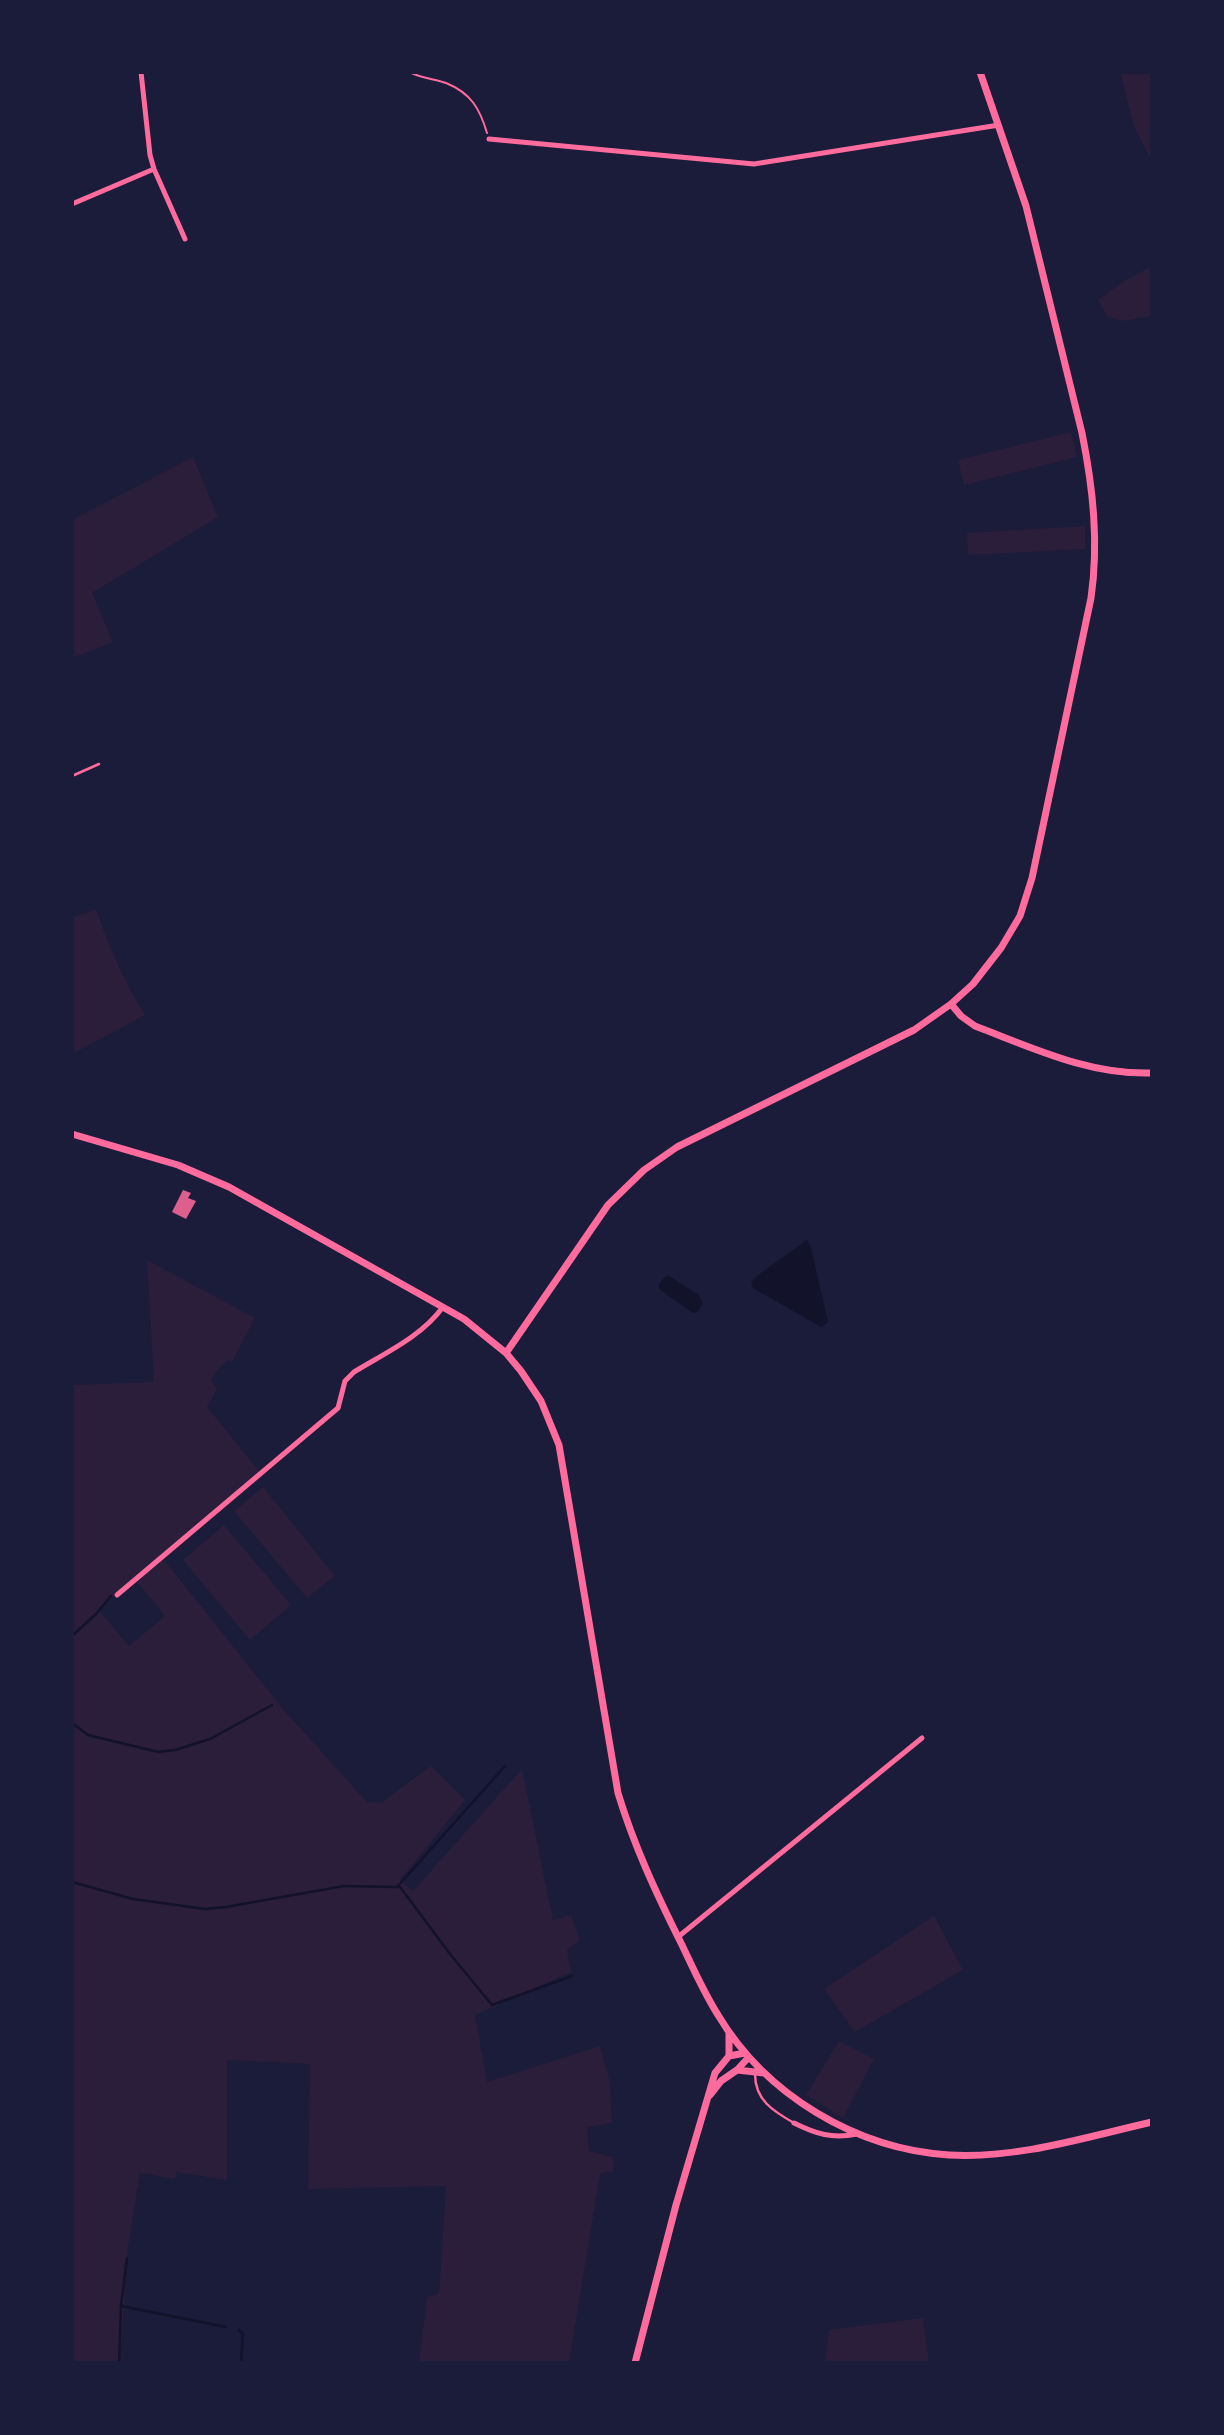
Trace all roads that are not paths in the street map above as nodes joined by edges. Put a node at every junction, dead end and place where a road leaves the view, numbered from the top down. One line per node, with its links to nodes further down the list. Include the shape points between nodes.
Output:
1 (141, 72): 5 (street)
2 (980, 72): 3 (street)
3 (999, 125): 4 (street, via 754,164); 10 (street, via 1026,206 1082,432 1096,552 1091,598 1020,916 973,984)
4 (489, 139)
5 (154, 169): 6 (street); 7 (street)
6 (72, 204)
7 (185, 239)
8 (99, 764): 9 (lane)
9 (72, 776)
10 (951, 1004): 11 (street, via 975,1027 1083,1066); 14 (street, via 914,1030 677,1147 644,1170 598,1218)
11 (1152, 1073)
12 (72, 1133): 13 (street, via 178,1165 229,1187)
13 (443, 1307): 14 (street); 15 (street, via 420,1331 354,1372 345,1381 338,1408)
14 (506, 1353): 17 (street, via 541,1401 559,1445 618,1793 640,1858)
15 (117, 1595)
16 (922, 1738): 17 (street)
17 (678, 1937): 18 (street)
18 (729, 2032): 19 (street); 20 (street)
19 (747, 2055): 20 (street); 21 (street); 23 (street)
20 (730, 2056): 24 (street, via 715,2073)
21 (737, 2070): 22 (street); 24 (street)
22 (755, 2072): 23 (street); 26 (lane, via 763,2101)
23 (764, 2073): 27 (street, via 803,2104)
24 (710, 2095): 28 (street)
25 (1152, 2122): 27 (street, via 1026,2151 985,2154 948,2155)
26 (794, 2123): 27 (street, via 839,2138)
27 (859, 2134)
28 (635, 2363)

